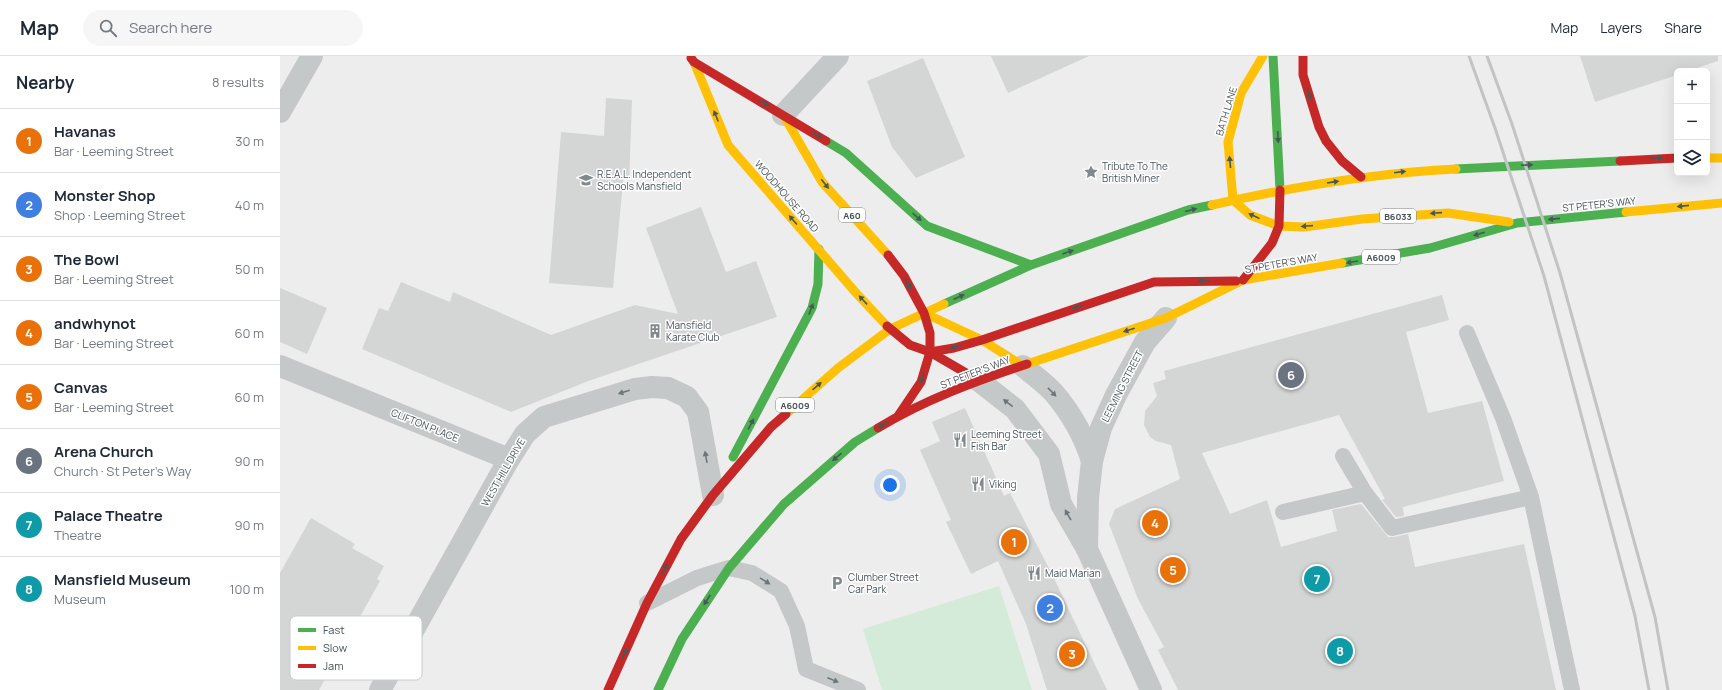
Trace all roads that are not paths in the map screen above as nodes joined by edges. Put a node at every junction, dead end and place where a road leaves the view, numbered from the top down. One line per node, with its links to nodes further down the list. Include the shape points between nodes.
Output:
1 (312, 56): 7 (street)
2 (837, 56): 8 (street)
3 (1263, 56): 14 (main road, BATH LANE, one-way to 3, via 1228,142 1241,93)
4 (1273, 56): 13 (main road, one-way to 13)
5 (1303, 56): 12 (main road, one-way to 12, via 1303,75 1319,127 1326,141 1342,161)
6 (691, 59): 8 (main road, WOODHOUSE ROAD / A60, one-way to 8); 18 (main road, WOODHOUSE ROAD / A60, one-way to 6, via 728,145)
7 (280, 112)
8 (783, 115): 19 (main road, one-way to 19, via 846,153 927,226); 21 (main road, WOODHOUSE ROAD / A60, one-way to 21, via 822,182 894,261)
9 (1674, 158): 12 (main road, A6009, one-way to 9, via 1410,171)
10 (1710, 158): 11 (main road)
11 (1722, 158)
12 (1361, 177): 13 (main road, A6009, one-way to 12)
13 (1280, 190): 14 (main road, A6009); 17 (main road)
14 (1233, 200): 17 (main road, B6033, one-way to 14, via 1250,215); 19 (main road, A6009, one-way to 14, via 1188,210)
15 (1722, 203): 16 (main road, ST PETER'S WAY / A6009, one-way to 16)
16 (1517, 223): 17 (main road, B6033, one-way to 17, via 1448,213 1362,219 1304,227); 20 (main road, ST PETER'S WAY / A6009, one-way to 20, via 1430,248)
17 (1279, 226): 20 (main road, via 1272,244)
18 (819, 249): 23 (main road, WOODHOUSE ROAD / A60, one-way to 18); 35 (main road, one-way to 18, via 811,312 818,284)
19 (1031, 265): 21 (main road, A6009, one-way to 19)
20 (1243, 280): 22 (main road, ST PETER'S WAY / A6009); 25 (main road, one-way to 25, via 1154,282)
21 (924, 313): 23 (main road, A6009); 25 (main road); 26 (main road, WOODHOUSE ROAD, via 930,333)
22 (1166, 318): 28 (main road, ST PETER'S WAY / A6009, one-way to 28); 33 (street, LEEMING STREET, via 1144,342 1116,395 1101,428)
23 (890, 329): 26 (main road, WOODHOUSE ROAD, via 910,345); 35 (main road, A6009, one-way to 23, via 771,427 838,368)
24 (1467, 333): 36 (lane, via 1503,418)
25 (982, 340): 26 (main road, one-way to 26); 28 (main road)
26 (930, 352): 29 (main road, WOODHOUSE ROAD); 30 (main road, WOODHOUSE ROAD, one-way to 30, via 921,382)
27 (280, 366): 32 (street, CLIFTON PLACE)
28 (1023, 366): 29 (main road, ST PETER'S WAY / A6009); 33 (street, LEEMING STREET, one-way to 33, via 1053,392 1062,404 1085,441)
29 (978, 380): 30 (main road, ST PETER'S WAY / A6009); 38 (street, LEEMING STREET, one-way to 29, via 1061,504 1048,454 1015,408)
30 (898, 416): 39 (main road, ST PETER'S WAY / A6009, one-way to 39, via 855,442 784,504)
31 (1343, 456): 34 (lane)
32 (509, 459): 35 (street, WEST HILL DRIVE, one-way to 32, via 698,412 687,397 668,388 635,389 544,417 524,434); 41 (street, WEST HILL DRIVE)
33 (1092, 461): 38 (street, LEEMING STREET)
34 (1365, 493): 36 (lane, via 1392,528); 37 (lane)
35 (713, 495): 40 (main road, A6009, one-way to 35, via 681,539)
36 (1531, 497): 48 (lane)
37 (1283, 512)
38 (1087, 549): 47 (street, LEEMING STREET)
39 (729, 568): 40 (lane, via 697,578); 45 (main road, A6009, one-way to 45, via 682,638); 46 (lane, one-way to 46, via 752,573 781,591 797,626 806,669)
40 (647, 603): 44 (main road, A6009, one-way to 40)
41 (421, 616)
42 (386, 680): 43 (street, WEST HILL DRIVE)
43 (380, 690)
44 (608, 690)
45 (658, 690)
46 (858, 690)
47 (1151, 690)
48 (1572, 690)

